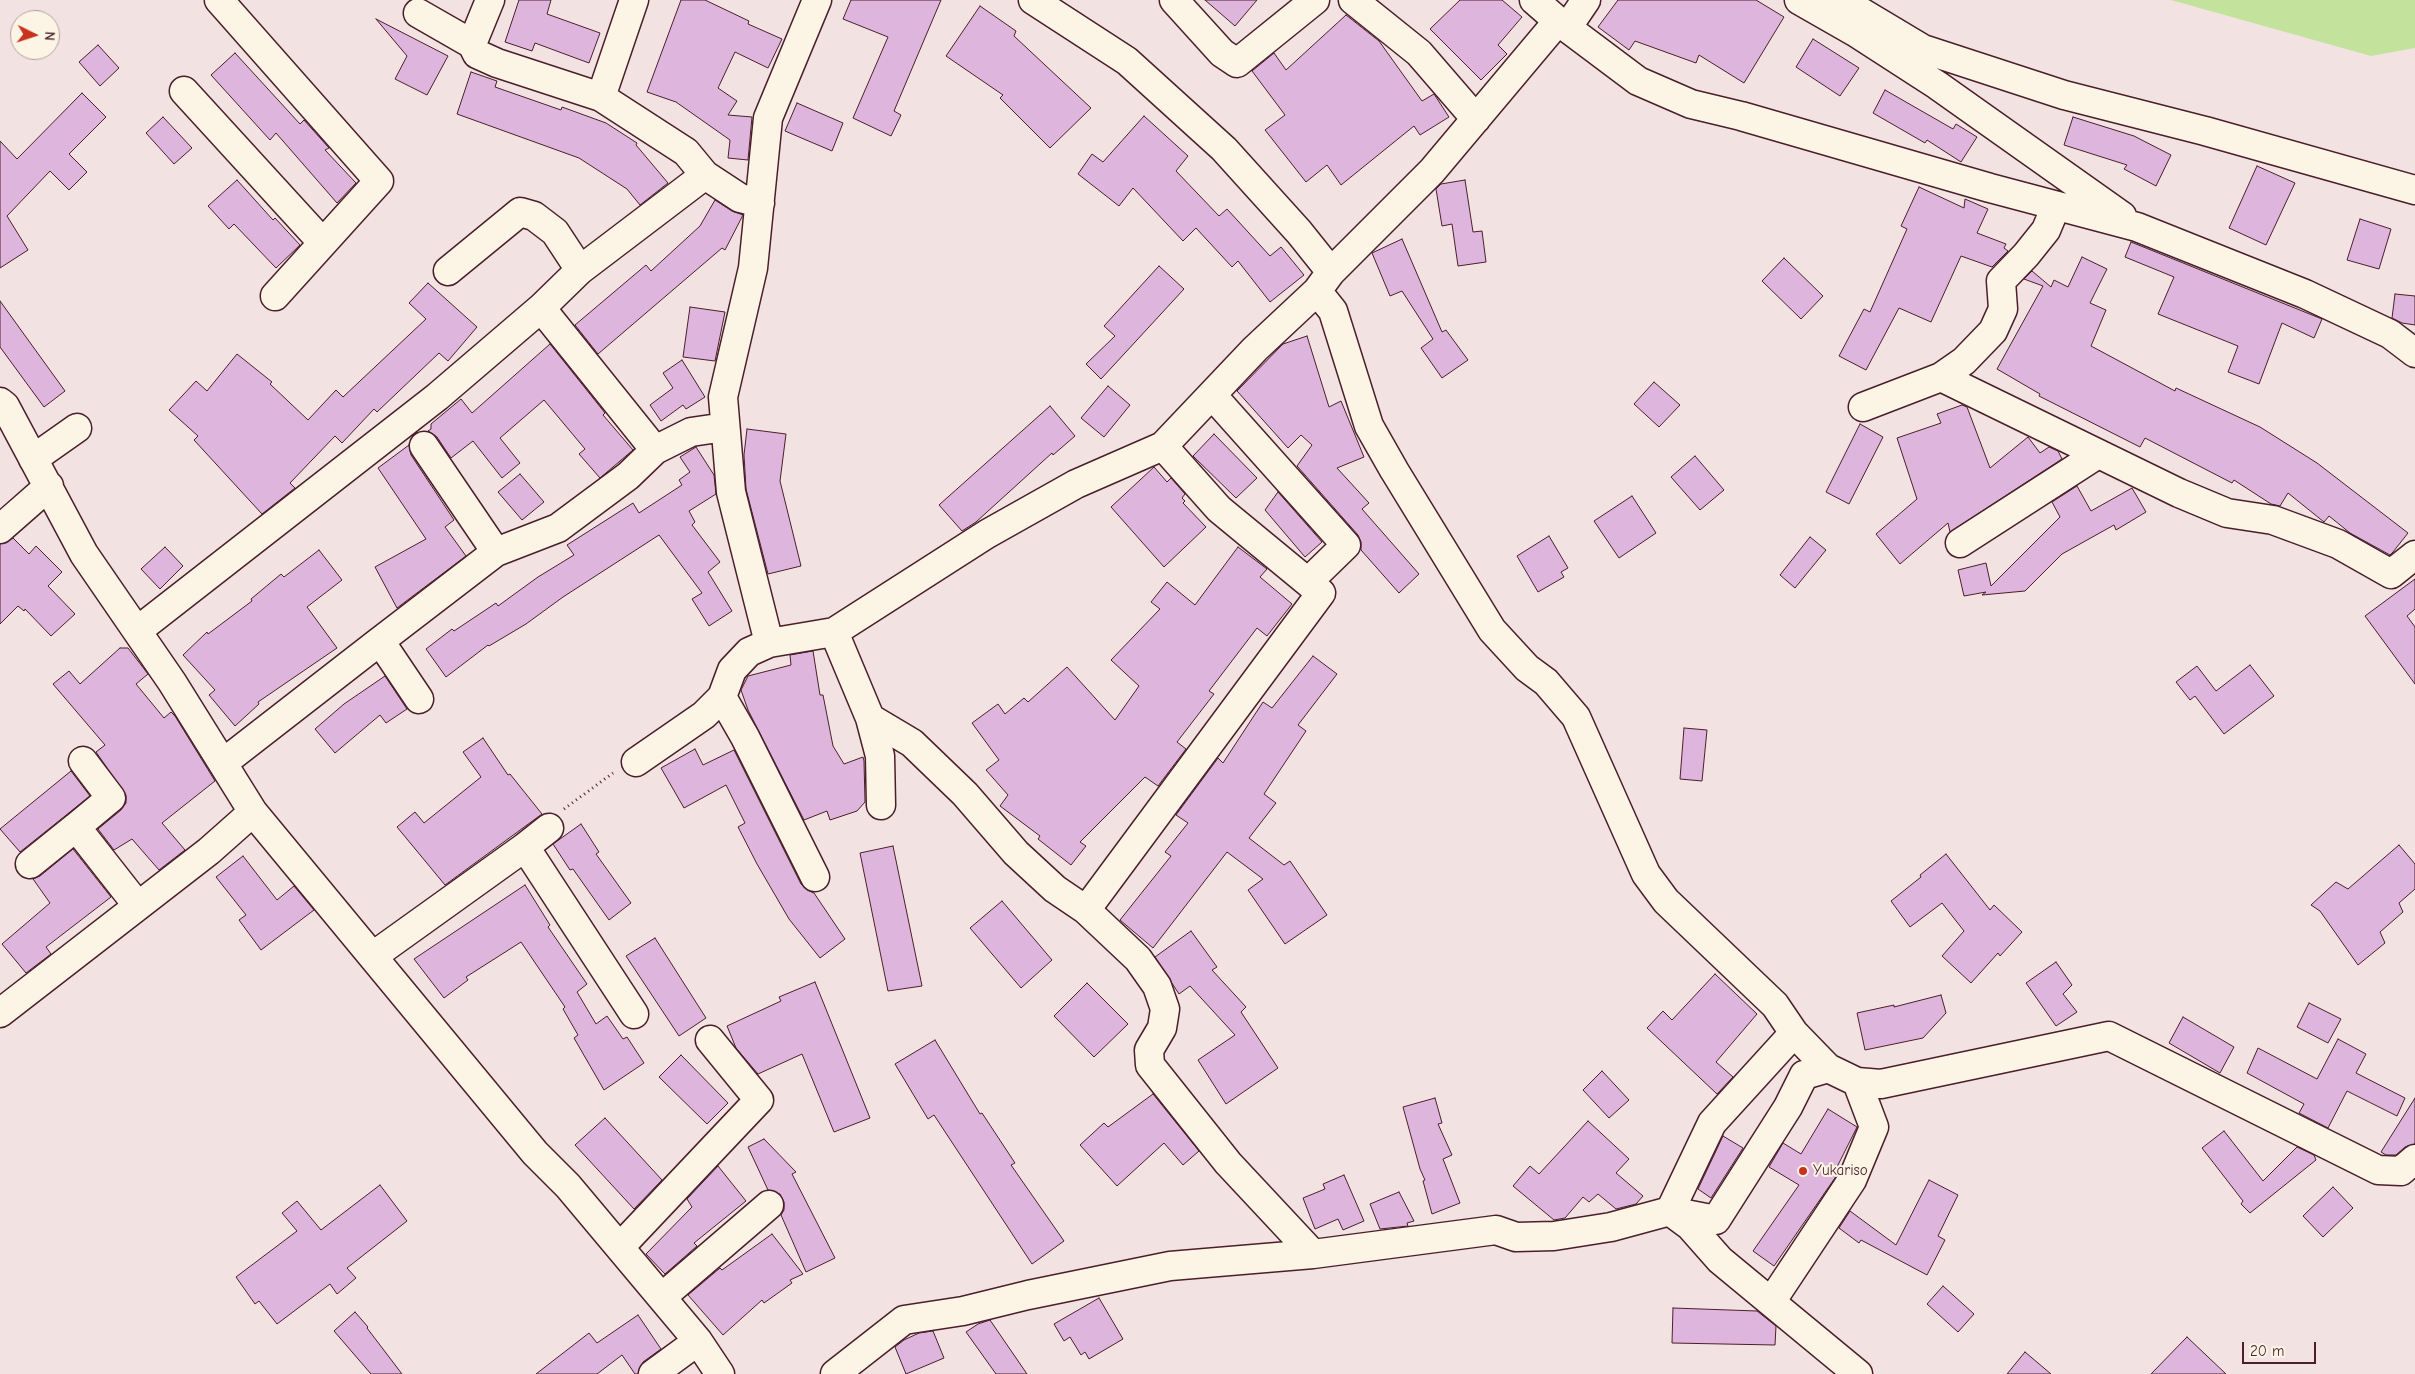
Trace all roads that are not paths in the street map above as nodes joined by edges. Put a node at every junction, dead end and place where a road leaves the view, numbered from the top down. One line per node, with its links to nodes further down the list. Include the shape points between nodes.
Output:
1 (219, 0): 24 (street, via 378,181)
2 (490, 0): 15 (street)
3 (634, 0): 17 (street)
4 (818, 0): 21 (street, via 768,118)
5 (1034, 0): 27 (street, via 1127,61 1210,137 1299,232)
6 (1174, 0): 7 (street, via 1222,52 1237,63)
7 (1315, 0)
8 (1353, 0): 18 (street, via 1419,53)
9 (1534, 0): 14 (street)
10 (1586, 0): 14 (street)
11 (1799, 0): 23 (street, via 1937,85)
12 (1841, 0): 20 (street, via 1923,49 2064,95)
13 (418, 13): 15 (street)
14 (1563, 24): 18 (street); 22 (street, via 1638,81 1691,104 1751,118)
15 (472, 44): 17 (street, via 477,54 498,63)
16 (184, 91): 24 (street)
17 (601, 97): 19 (street, via 686,152)
18 (1476, 119): 27 (street, via 1432,171)
19 (705, 175): 21 (street, via 740,198); 25 (street)
20 (2415, 190)
21 (760, 203): 35 (street, via 753,268 723,397)
22 (2056, 206): 23 (street); 31 (street, via 2046,230 2001,282 2003,309 1994,331 1964,361)
23 (2137, 228): 30 (street, via 2305,294 2390,334)
24 (323, 243): 28 (street)
25 (580, 270): 26 (street, via 555,232 534,216 520,212); 29 (street)
26 (448, 271)
27 (1324, 281): 32 (street); 70 (street, via 1369,426 1492,630 1527,668 1546,682 1576,717 1646,874 1666,901 1775,1005)
28 (274, 296)
29 (541, 308): 39 (street); 48 (street, via 437,397)
30 (2415, 353)
31 (1941, 377): 34 (street); 40 (street)
32 (1212, 395): 38 (street); 47 (street, via 1346,545)
33 (0, 402): 41 (street)
34 (1863, 407)
35 (725, 427): 39 (street, via 691,432); 51 (street, via 730,492)
36 (77, 428): 41 (street)
37 (424, 446): 45 (street)
38 (1163, 446): 47 (street, via 1219,509); 49 (street, via 1076,484 987,534)
39 (655, 450): 45 (street, via 628,476 558,528)
40 (2098, 454): 44 (street); 46 (street, via 2227,513 2273,520 2338,544 2391,574)
41 (33, 459): 42 (street)
42 (49, 486): 43 (street); 48 (street, via 84,554)
43 (0, 529)
44 (1960, 543)
45 (496, 552): 50 (street)
46 (2415, 555)
47 (1308, 582): 66 (street, via 1321,593)
48 (137, 631): 57 (street)
49 (834, 632): 51 (street); 54 (street)
50 (380, 642): 53 (street); 57 (street)
51 (769, 643): 52 (street, via 749,652 732,670)
52 (722, 697): 56 (street, via 704,716); 64 (street)
53 (419, 699)
54 (870, 718): 58 (street, via 880,756); 66 (street, via 912,743 965,794 1016,853 1054,890)
55 (83, 761): 60 (street, via 111,798)
56 (636, 762)
57 (223, 763): 59 (street)
58 (881, 805)
59 (253, 812): 65 (street); 67 (street)
60 (76, 827): 63 (street); 65 (street)
61 (549, 828): 62 (street)
62 (525, 847): 67 (street); 69 (street)
63 (30, 864)
64 (815, 877)
65 (138, 906): 68 (street)
66 (1086, 910): 78 (street, via 1138,958 1157,986 1164,1009 1162,1028 1149,1050 1150,1065 1228,1163)
67 (373, 956): 77 (street, via 535,1153)
68 (0, 1013)
69 (634, 1014)
70 (1794, 1032): 72 (street); 76 (street, via 1712,1123)
71 (710, 1040): 77 (street, via 759,1100)
72 (1828, 1068): 73 (street); 76 (street, via 1804,1075 1788,1107 1716,1220)
73 (1857, 1082): 74 (street, via 1881,1084 2109,1036 2378,1170 2401,1171); 80 (street, via 1874,1127 1852,1180)
74 (2415, 1159)
75 (769, 1205): 79 (street)
76 (1670, 1212): 78 (street, via 1611,1227 1554,1236 1516,1236 1496,1230); 80 (street, via 1690,1226 1720,1260)
77 (620, 1247): 79 (street)
78 (1313, 1254): 84 (street, via 1170,1266 963,1311 904,1320)
79 (662, 1297): 81 (street)
80 (1771, 1302): 85 (street)
81 (698, 1341): 82 (street); 83 (street)
82 (653, 1374)
83 (720, 1374)
84 (835, 1374)
85 (1858, 1374)

